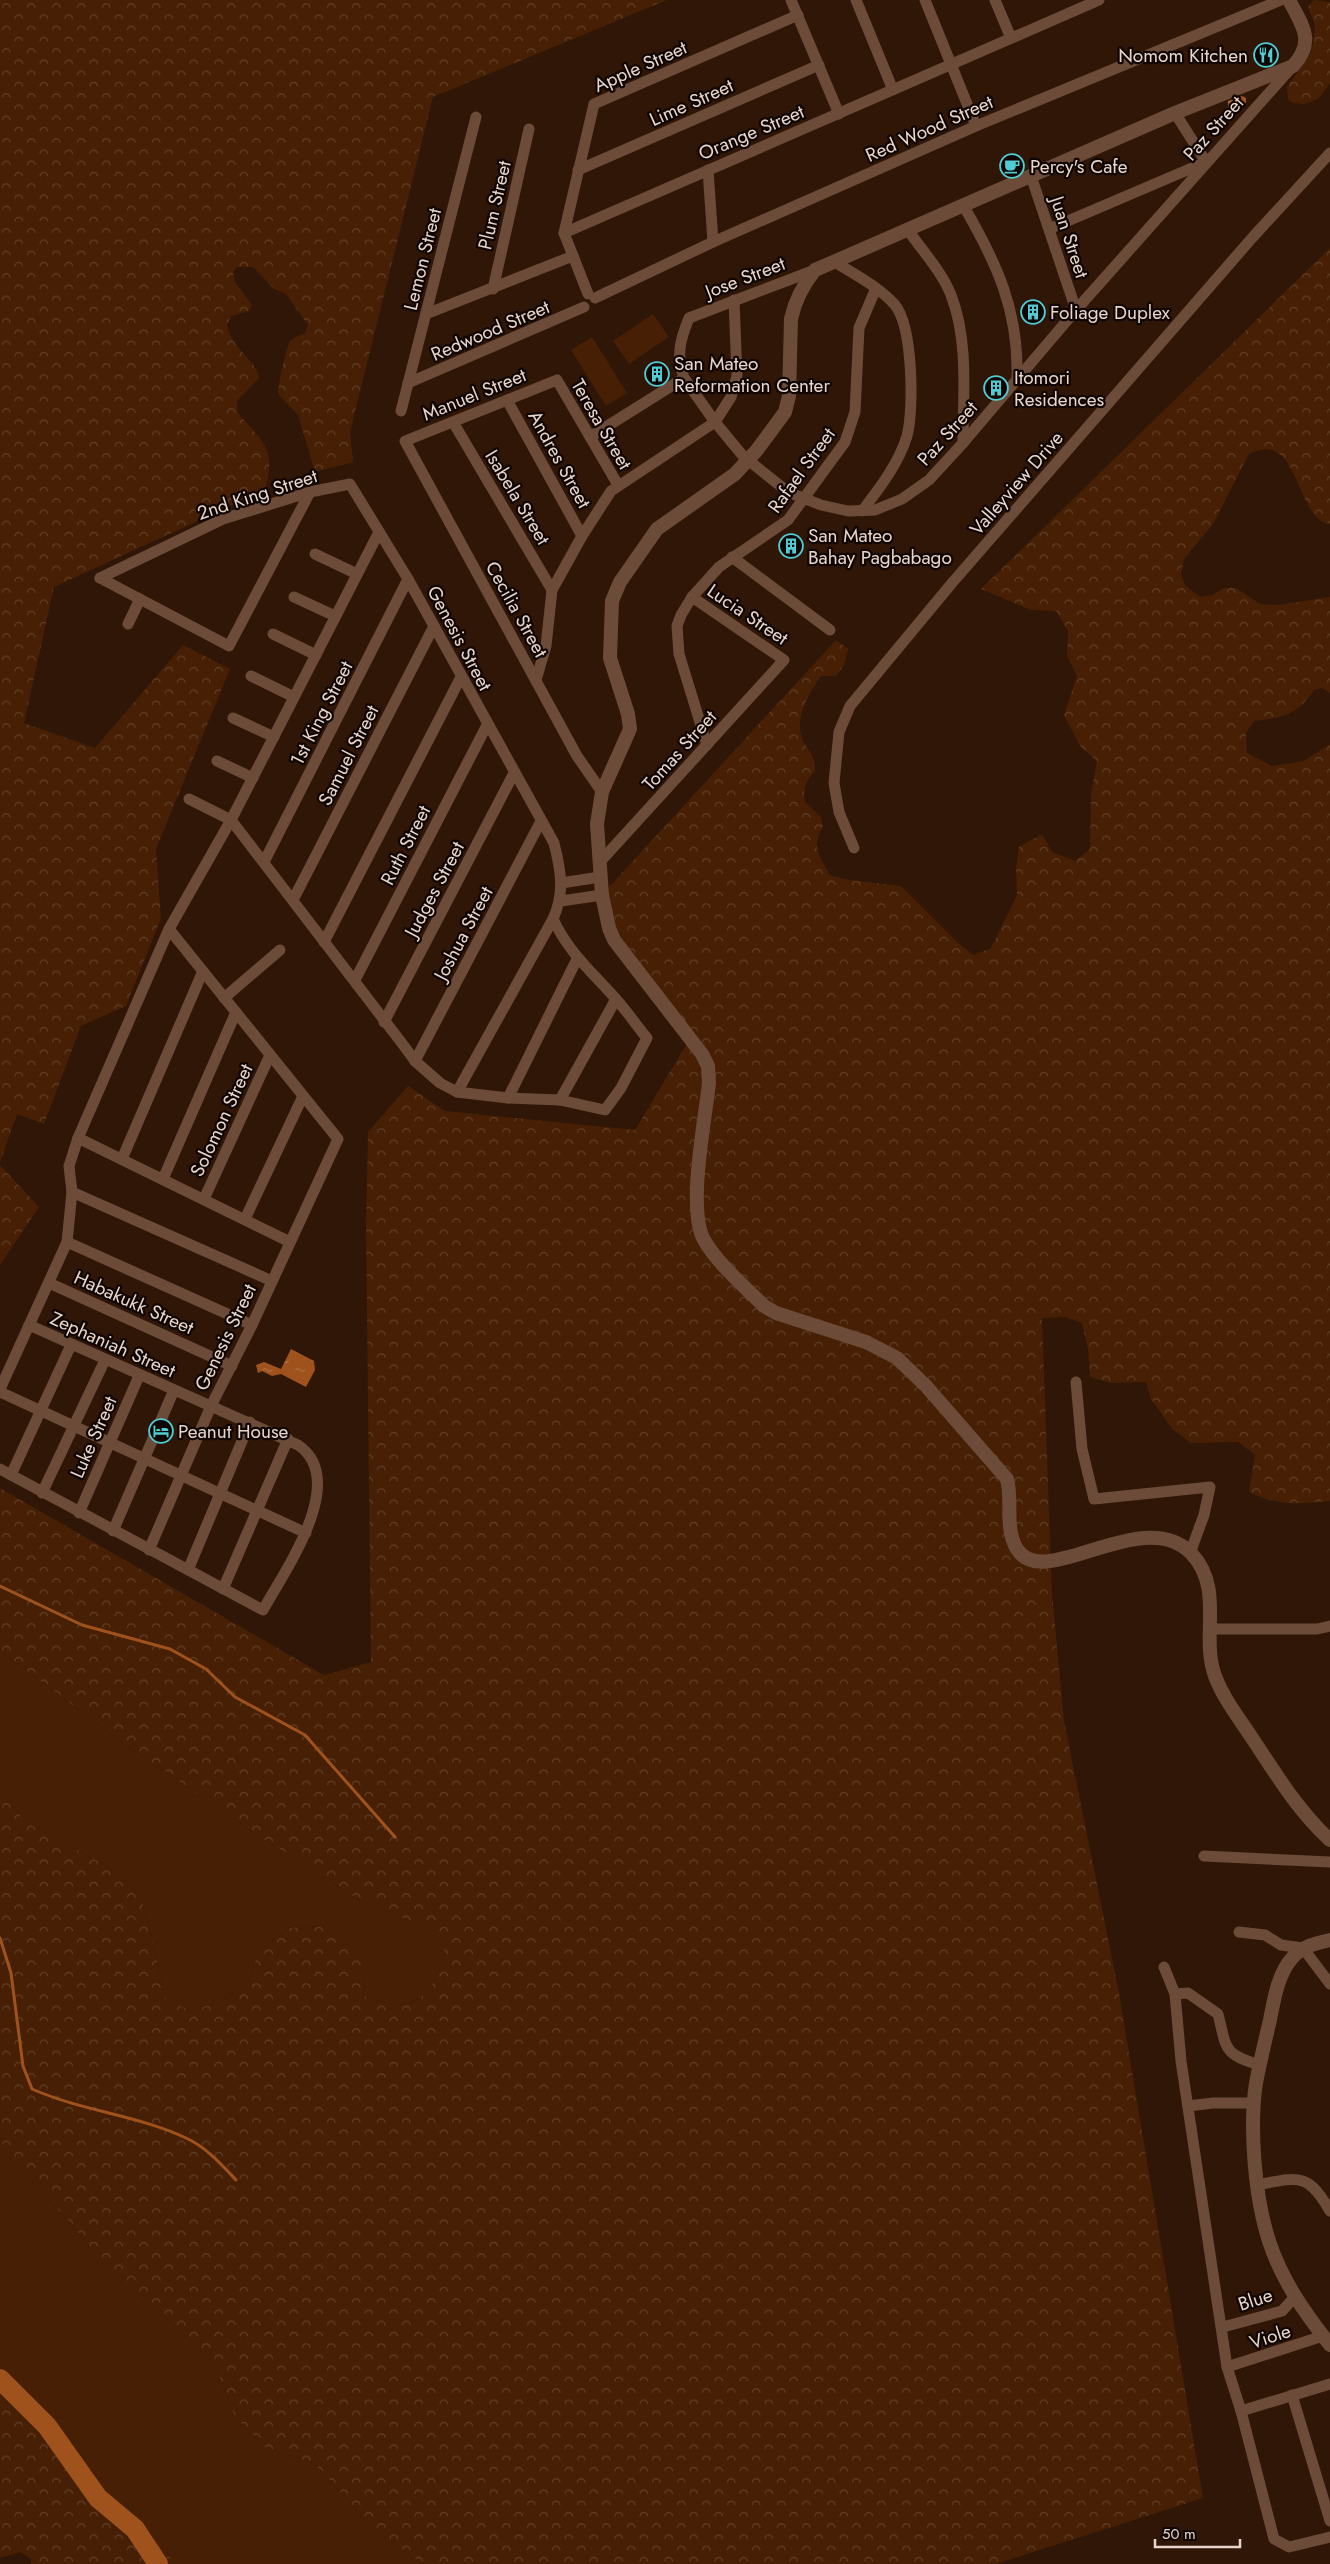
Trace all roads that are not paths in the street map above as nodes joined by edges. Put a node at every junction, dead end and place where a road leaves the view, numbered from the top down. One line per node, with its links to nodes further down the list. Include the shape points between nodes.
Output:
1 (791, 0): 8 (street)
2 (856, 0): 13 (street)
3 (925, 0): 11 (street)
4 (996, 0): 9 (street)
5 (1099, 0): 9 (street, Orange Street)
6 (1281, 0): 17 (street, Red Wood Street)
7 (1289, 0): 12 (street, via 1304,28 1306,39 1303,53)
8 (798, 15): 10 (street); 21 (street, Apple Street, via 594,104)
9 (1011, 38): 11 (street, Orange Street)
10 (818, 65): 15 (street); 21 (street, Lime Street)
11 (952, 65): 13 (street, Orange Street); 17 (street)
12 (1293, 66): 14 (street); 20 (street, Paz Street)
13 (893, 90): 15 (street, Orange Street)
14 (1174, 113): 20 (street); 23 (street)
15 (839, 114): 22 (street, Orange Street)
16 (476, 117): 37 (street, Lemon Street)
17 (976, 126): 28 (street, Red Wood Street)
18 (529, 129): 33 (street, Plum Street)
19 (1330, 153): 86 (street, Valleyview Drive, via 1252,238 879,668 850,706 839,732 834,783 840,812)
20 (1206, 162): 26 (street); 36 (street, Paz Street)
21 (578, 170): 27 (street, Apple Street)
22 (708, 170): 27 (street, Orange Street); 28 (street)
23 (1031, 176): 24 (street); 26 (street, Juan Street)
24 (963, 205): 25 (street); 39 (street, via 1002,279 1014,321)
25 (907, 228): 30 (street); 48 (street, via 946,284 955,307 962,350)
26 (1049, 229): 36 (street, Juan Street)
27 (564, 232): 29 (street)
28 (712, 242): 34 (street, Red Wood Street)
29 (573, 256): 33 (street); 34 (street)
30 (832, 261): 31 (street); 32 (street)
31 (815, 270): 35 (street, Jose Street); 49 (street, via 799,294 791,319 788,404 782,417)
32 (876, 288): 52 (street, Rafael Street, via 858,328 853,423 845,442); 53 (street, via 895,306 907,331 909,420 907,434 894,464)
33 (493, 289): 37 (street)
34 (592, 296): 41 (street, Redwood Street, via 581,301 584,307)
35 (734, 300): 38 (street, Jose Street, via 689,318 679,346); 45 (street, via 737,376 734,391)
36 (1076, 310): 39 (street, Paz Street)
37 (426, 314): 41 (street, Lemon Street)
38 (684, 378): 45 (street, Paz Street); 46 (street)
39 (1017, 379): 48 (street, Paz Street)
40 (557, 380): 42 (street, Manuel Street); 46 (street, Teresa Street)
41 (408, 384): 43 (street, Lemon Street)
42 (507, 400): 44 (street, Manuel Street); 55 (street, Andres Street)
43 (401, 411)
44 (453, 422): 47 (street, Manuel Street); 60 (street, Isabela Street)
45 (715, 422): 49 (street, Paz Street); 50 (street)
46 (590, 437): 50 (street, Teresa Street)
47 (405, 440): 73 (street, Cecilia Street)
48 (963, 443): 53 (street, Paz Street, via 916,490 889,505)
49 (748, 461): 52 (street, Paz Street, via 779,486); 82 (street, via 725,482 657,529 615,592 610,615 610,658 630,729)
50 (618, 485): 55 (street)
51 (310, 492): 54 (street, 2nd King Street, via 350,484); 63 (street, 2nd King Street, via 223,520 100,578); 63 (street, via 228,646)
52 (805, 500): 53 (street, Paz Street, via 835,509); 57 (street, Rafael Street, via 780,528)
53 (862, 511)
54 (378, 532): 58 (street); 59 (street, Genesis Street)
55 (582, 536): 60 (street)
56 (315, 554): 58 (street)
57 (732, 557): 62 (street, Rafael Street); 67 (street)
58 (357, 574): 64 (street)
59 (408, 579): 66 (street, Genesis Street); 87 (street, 1st King Street)
60 (552, 590): 73 (street, via 546,646)
61 (294, 597): 64 (street)
62 (692, 597): 70 (street, Lucia Street); 78 (street, Rafael Street, via 681,615 677,638)
63 (140, 599): 65 (street)
64 (335, 616): 69 (street)
65 (128, 624)
66 (434, 626): 72 (street, Genesis Street); 91 (street, Samuel Street)
67 (830, 630)
68 (272, 634): 69 (street)
69 (316, 655): 74 (street)
70 (784, 660): 78 (street, Tomas Street)
71 (252, 676): 74 (street)
72 (461, 677): 76 (street, Genesis Street); 95 (street)
73 (536, 680): 82 (street, Cecilia Street, via 577,756)
74 (294, 697): 77 (street)
75 (233, 718): 77 (street)
76 (487, 725): 80 (street, Genesis Street); 99 (street, Ruth Street)
77 (274, 737): 81 (street)
78 (707, 745): 88 (street, Tomas Street)
79 (217, 761): 81 (street)
80 (514, 773): 85 (street, Genesis Street); 103 (street, Judges Street)
81 (253, 778): 84 (street)
82 (602, 792): 88 (street, via 597,824)
83 (189, 799): 84 (street)
84 (232, 820): 87 (street); 94 (street)
85 (541, 821): 89 (street, Genesis Street, via 554,843); 105 (street, Joshua Street)
86 (854, 848)
87 (264, 862): 91 (street)
88 (599, 870): 89 (street); 90 (street)
89 (561, 883): 92 (street, Genesis Street)
90 (602, 895): 92 (street); 146 (street, via 614,940 708,1066 709,1083 696,1201 704,1240 716,1255 764,1306 776,1313 866,1342 897,1358 926,1386 1007,1479 1012,1535 1021,1555 1034,1560 1053,1560 1156,1536)
91 (293, 900): 95 (street)
92 (561, 901): 93 (street, Genesis Street)
93 (553, 919): 97 (street); 106 (street, Genesis Street)
94 (169, 929): 98 (street, Genesis Street); 110 (street)
95 (324, 942): 99 (street)
96 (280, 950): 100 (street)
97 (577, 959): 101 (street); 108 (street)
98 (203, 972): 100 (street, Genesis Street); 111 (street)
99 (355, 980): 103 (street)
100 (224, 998): 102 (street, Genesis Street)
101 (616, 999): 109 (street); 109 (street, via 647,1038 621,1088 605,1110)
102 (236, 1012): 104 (street, Genesis Street); 112 (street)
103 (384, 1022): 105 (street)
104 (270, 1055): 107 (street, Genesis Street); 114 (street, Solomon Street)
105 (415, 1061): 106 (street, via 440,1083)
106 (457, 1092): 108 (street)
107 (303, 1096): 115 (street); 117 (street, Genesis Street, via 338,1139)
108 (508, 1098): 109 (street)
109 (560, 1100)
110 (78, 1138): 111 (street); 113 (street, via 69,1166)
111 (122, 1159): 112 (street)
112 (162, 1179): 114 (street)
113 (72, 1192): 116 (street); 118 (street)
114 (204, 1199): 115 (street)
115 (245, 1219): 117 (street)
116 (67, 1242): 119 (street); 121 (street)
117 (290, 1242): 118 (street, Genesis Street)
118 (272, 1281): 121 (street, Genesis Street)
119 (49, 1283): 120 (street); 124 (street, Habakukk Street)
120 (29, 1325): 122 (street, Zephaniah Street); 128 (street)
121 (252, 1325): 124 (street, Genesis Street)
122 (71, 1345): 123 (street, Zephaniah Street); 130 (street)
123 (105, 1360): 125 (street, Zephaniah Street); 132 (street)
124 (232, 1366): 129 (street, Genesis Street)
125 (139, 1376): 127 (street, Zephaniah Street); 134 (street, Luke Street)
126 (1076, 1382): 146 (street, via 1082,1449 1094,1499 1210,1487)
127 (174, 1390): 129 (street, Zephaniah Street); 135 (street)
128 (0, 1391): 130 (street)
129 (211, 1406): 131 (street, Genesis Street); 138 (street)
130 (40, 1411): 132 (street); 137 (street)
131 (250, 1422): 133 (street, Genesis Street); 140 (street)
132 (74, 1426): 134 (street); 139 (street)
133 (288, 1439): 141 (street); 144 (street, Genesis Street, via 306,1450 317,1472 318,1488)
134 (110, 1443): 135 (street); 142 (street, Luke Street)
135 (144, 1459): 138 (street); 143 (street)
136 (0, 1469): 137 (street, Genesis Street)
137 (11, 1475): 139 (street, Genesis Street)
138 (181, 1476): 140 (street); 145 (street)
139 (42, 1493): 142 (street, Genesis Street)
140 (220, 1494): 141 (street); 147 (street)
141 (257, 1511): 144 (street); 148 (street)
142 (79, 1513): 143 (street, Genesis Street)
143 (113, 1531): 145 (street, Genesis Street)
144 (306, 1533): 148 (street, Genesis Street, via 263,1610)
145 (149, 1550): 147 (street, Genesis Street)
146 (1190, 1552): 150 (street, via 1206,1577 1210,1591)
147 (188, 1570): 148 (street, Genesis Street)
148 (223, 1589)
149 (1330, 1626): 150 (street)
150 (1211, 1629): 151 (street, via 1212,1662 1221,1690 1298,1806)
151 (1330, 1840)
152 (1204, 1856): 153 (street)
153 (1330, 1862)
154 (1239, 1932): 156 (street, via 1265,1934 1281,1945)
155 (1330, 1940): 156 (street)
156 (1303, 1948): 158 (street); 160 (street, via 1292,1957 1281,1978)
157 (1164, 1967): 159 (street)
158 (1330, 1984)
159 (1175, 1994): 160 (street, via 1188,1993 1218,2014 1226,2045 1235,2058); 162 (street)
160 (1260, 2065): 161 (street)
161 (1254, 2103): 162 (street); 163 (street)
162 (1188, 2106): 166 (street)
163 (1257, 2185): 164 (street, via 1290,2179 1305,2182 1315,2187); 165 (street, via 1269,2242)
164 (1330, 2212)
165 (1294, 2298): 166 (street, Blue, via 1282,2311); 167 (street)
166 (1223, 2327): 168 (street)
167 (1326, 2341): 168 (street, Viole)
168 (1227, 2367): 171 (street)
169 (1330, 2384): 170 (street)
170 (1292, 2396): 171 (street); 172 (street)
171 (1241, 2411): 173 (street, via 1274,2539 1289,2547)
172 (1330, 2521)
173 (1330, 2537)

